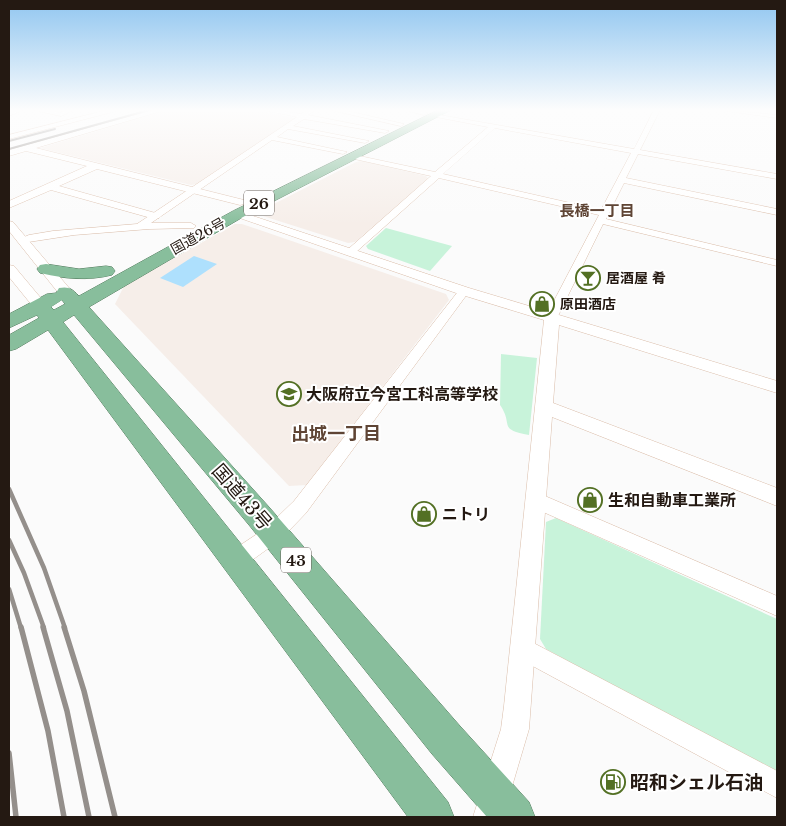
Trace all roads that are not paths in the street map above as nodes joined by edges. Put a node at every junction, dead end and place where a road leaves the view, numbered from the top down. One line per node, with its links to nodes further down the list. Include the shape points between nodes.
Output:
1 (24, 149): 10 (street)
2 (28, 149): 12 (street)
3 (256, 149): 17 (street)
4 (321, 149): 11 (street)
5 (355, 149): 11 (highway, 国道26号 / 26)
6 (359, 149): 11 (highway, 国道26号 / 26)
7 (467, 149): 13 (street)
8 (624, 149): 9 (street)
9 (637, 151): 14 (street); 15 (street)
10 (9, 153)
11 (348, 154): 13 (street); 19 (highway, 国道26号 / 26)
12 (96, 166): 16 (street); 17 (street)
13 (437, 175): 22 (street); 28 (street)
14 (777, 177)
15 (623, 180): 20 (street); 22 (street)
16 (51, 187): 18 (street); 21 (street)
17 (195, 190): 19 (street); 21 (street)
18 (9, 205)
19 (239, 208): 24 (highway, 国道26号 / 26); 28 (street); 33 (highway, 国道26号 / 26)
20 (777, 212)
21 (155, 216): 25 (street)
22 (603, 218): 29 (street); 35 (street)
23 (9, 224): 26 (street)
24 (192, 226): 25 (street); 27 (highway, 国道26号 / 26)
25 (138, 227): 26 (street, via 40,235)
26 (22, 240): 31 (street)
27 (157, 244)
28 (351, 251): 32 (street)
29 (777, 263)
30 (9, 269): 34 (street)
31 (46, 269): 33 (street); 33 (highway, 国道26号 / 26, via 80,274 110,268)
32 (464, 290): 35 (street); 44 (street, via 300,507)
33 (70, 298): 34 (highway, 国道26号 / 26); 44 (highway, 国道43号 / 43)
34 (45, 312): 36 (highway, 国道26号 / 26); 37 (highway, 国道26号 / 26); 38 (highway)
35 (552, 316): 40 (street); 41 (street)
36 (9, 322)
37 (9, 344)
38 (72, 348): 39 (highway, via 34,343); 45 (highway)
39 (9, 349)
40 (777, 387)
41 (545, 407): 42 (street); 43 (street)
42 (777, 497)
43 (538, 501): 46 (street); 47 (street)
44 (273, 534): 45 (street); 49 (highway, 国道43号 / 43, via 446,740)
45 (234, 561): 50 (highway)
46 (777, 606)
47 (524, 649): 48 (street); 49 (street, via 515,729)
48 (777, 785)
49 (499, 810)
50 (433, 817)

